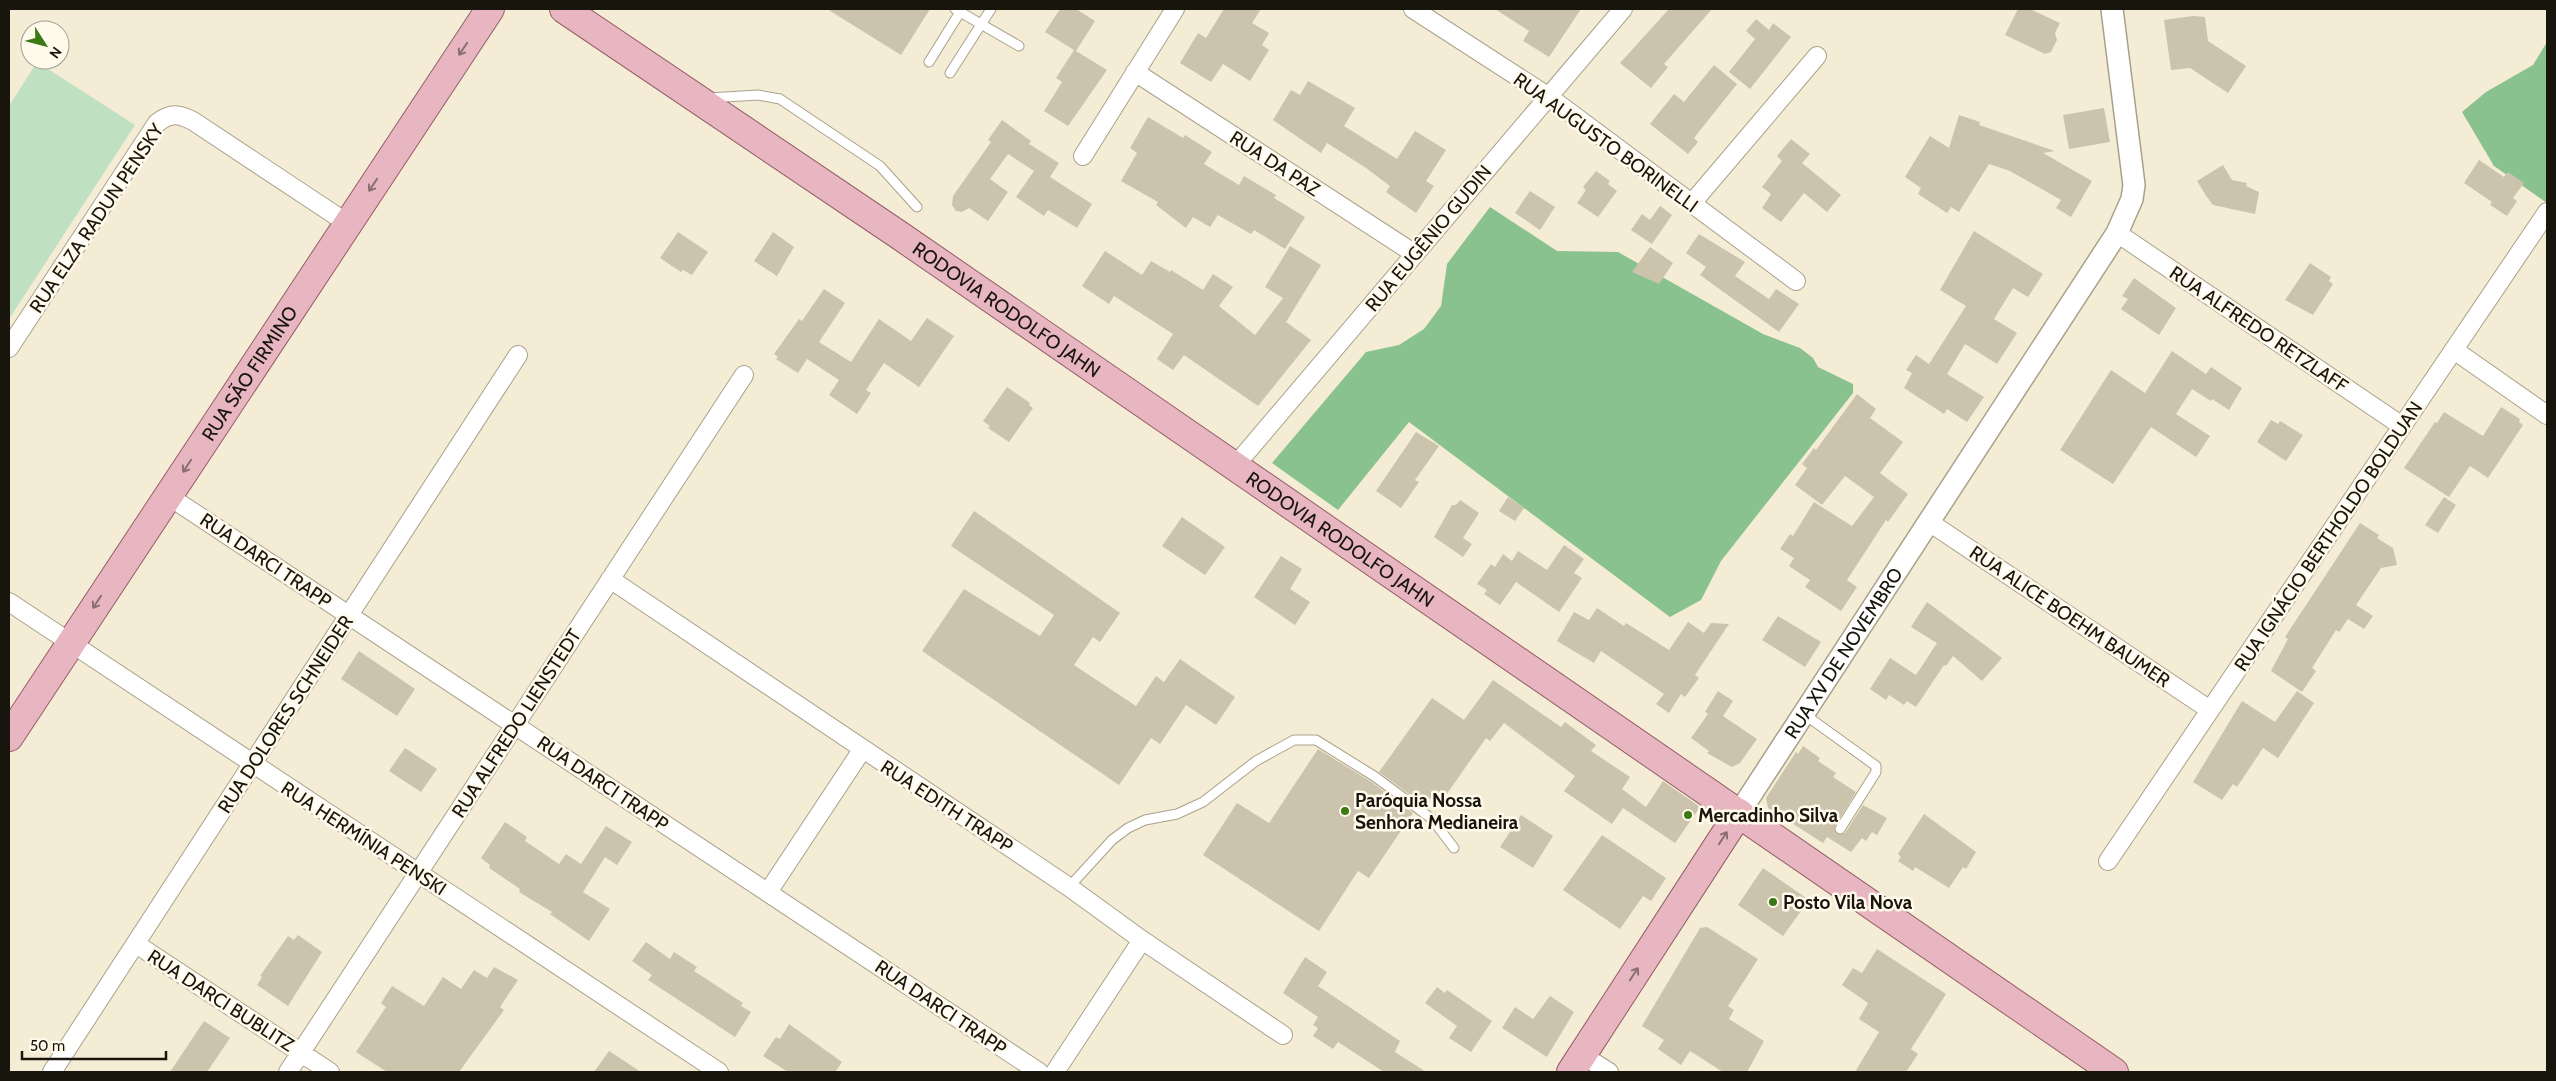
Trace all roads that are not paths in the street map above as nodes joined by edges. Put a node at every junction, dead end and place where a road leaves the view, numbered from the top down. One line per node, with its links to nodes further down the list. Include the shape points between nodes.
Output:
1 (490, 9): 21 (main road, RUA SÃO FIRMINO, one-way to 21)
2 (564, 9): 16 (main road, RODOVIA RODOLFO JAHN)
3 (991, 9): 9 (lane)
4 (1175, 9): 13 (street)
5 (1413, 9): 15 (street, RUA AUGUSTO BORINELLI)
6 (1623, 9): 15 (street, RUA EUGÊNIO GUDIN)
7 (2112, 9): 22 (street, RUA XV DE NOVEMBRO, via 2134,185 2132,199)
8 (959, 10): 9 (lane); 12 (lane)
9 (981, 24): 10 (lane); 14 (lane)
10 (1019, 46)
11 (1817, 56): 18 (street)
12 (929, 62)
13 (1135, 72): 17 (street); 23 (street, RUA DA PAZ)
14 (950, 73)
15 (1549, 97): 18 (street, RUA AUGUSTO BORINELLI); 23 (street, RUA EUGÊNIO GUDIN)
16 (696, 99): 19 (lane, via 758,95 780,99 880,166); 31 (main road, RODOVIA RODOLFO JAHN, via 900,235)
17 (1083, 156)
18 (1692, 204): 24 (street, RUA AUGUSTO BORINELLI)
19 (917, 207)
20 (2547, 212): 26 (street, RUA IGNÁCIO BERTHOLDO BOLDUAN)
21 (347, 223): 25 (street, RUA ELZA RADUN PENSKY, via 193,121 175,114 165,117 156,123); 32 (main road, RUA SÃO FIRMINO, one-way to 32)
22 (2117, 233): 30 (street, RUA ALFREDO RETZLAFF); 33 (street, RUA XV DE NOVEMBRO)
23 (1415, 254): 31 (street, RUA EUGÊNIO GUDIN)
24 (1796, 281)
25 (9, 348)
26 (2454, 350): 29 (street); 30 (street, RUA IGNÁCIO BERTHOLDO BOLDUAN)
27 (518, 356): 36 (street, RUA DOLORES SCHNEIDER)
28 (744, 374): 34 (street, RUA ALFREDO LIENSTEDT)
29 (2547, 415)
30 (2402, 426): 38 (street, RUA IGNÁCIO BERTHOLDO BOLDUAN)
31 (1234, 467): 44 (main road, RODOVIA RODOLFO JAHN)
32 (167, 495): 36 (street, RUA DARCI TRAPP); 37 (main road, RUA SÃO FIRMINO, one-way to 37)
33 (1929, 522): 38 (street, RUA ALICE BOEHM BAUMER); 39 (street, RUA XV DE NOVEMBRO)
34 (610, 579): 40 (street, RUA ALFREDO LIENSTEDT); 42 (street, RUA EDITH TRAPP)
35 (9, 602): 37 (street, RUA HERMÍNIA PENSKI)
36 (349, 615): 40 (street, RUA DARCI TRAPP); 43 (street, RUA DOLORES SCHNEIDER)
37 (70, 643): 41 (main road, RUA SÃO FIRMINO); 43 (street, RUA HERMÍNIA PENSKI)
38 (2210, 710): 47 (street, RUA IGNÁCIO BERTHOLDO BOLDUAN)
39 (1804, 714): 44 (street, RUA XV DE NOVEMBRO); 45 (lane, via 1876,766 1876,772)
40 (515, 725): 48 (street, RUA ALFREDO LIENSTEDT); 50 (street, RUA DARCI TRAPP)
41 (9, 737)
42 (862, 750): 49 (street, RUA EDITH TRAPP); 50 (street)
43 (253, 764): 48 (street, RUA HERMÍNIA PENSKI); 52 (street, RUA DOLORES SCHNEIDER)
44 (1739, 813): 55 (main road, RUA XV DE NOVEMBRO, one-way to 44); 63 (main road, RODOVIA RODOLFO JAHN)
45 (1840, 829)
46 (1454, 848): 49 (lane, via 1432,819 1374,776 1316,740 1294,740 1256,761 1203,802 1178,814 1145,820 1128,828 1112,840)
47 (2108, 861)
48 (418, 873): 54 (street, RUA ALFREDO LIENSTEDT); 59 (street, RUA HERMÍNIA PENSKI)
49 (1069, 887): 51 (street, RUA EDITH TRAPP)
50 (768, 892): 60 (street, RUA DARCI TRAPP)
51 (1142, 940): 53 (street, RUA EDITH TRAPP); 61 (street)
52 (136, 944): 54 (street, RUA DARCI BUBLITZ); 56 (street, RUA DOLORES SCHNEIDER)
53 (1283, 1035)
54 (300, 1053): 57 (street, RUA ALFREDO LIENSTEDT); 58 (street, RUA DARCI BUBLITZ)
55 (1576, 1063): 62 (street)
56 (52, 1072)
57 (288, 1072)
58 (330, 1072)
59 (719, 1072)
60 (1040, 1072)
61 (1055, 1072)
62 (1609, 1072)
63 (2114, 1072)

